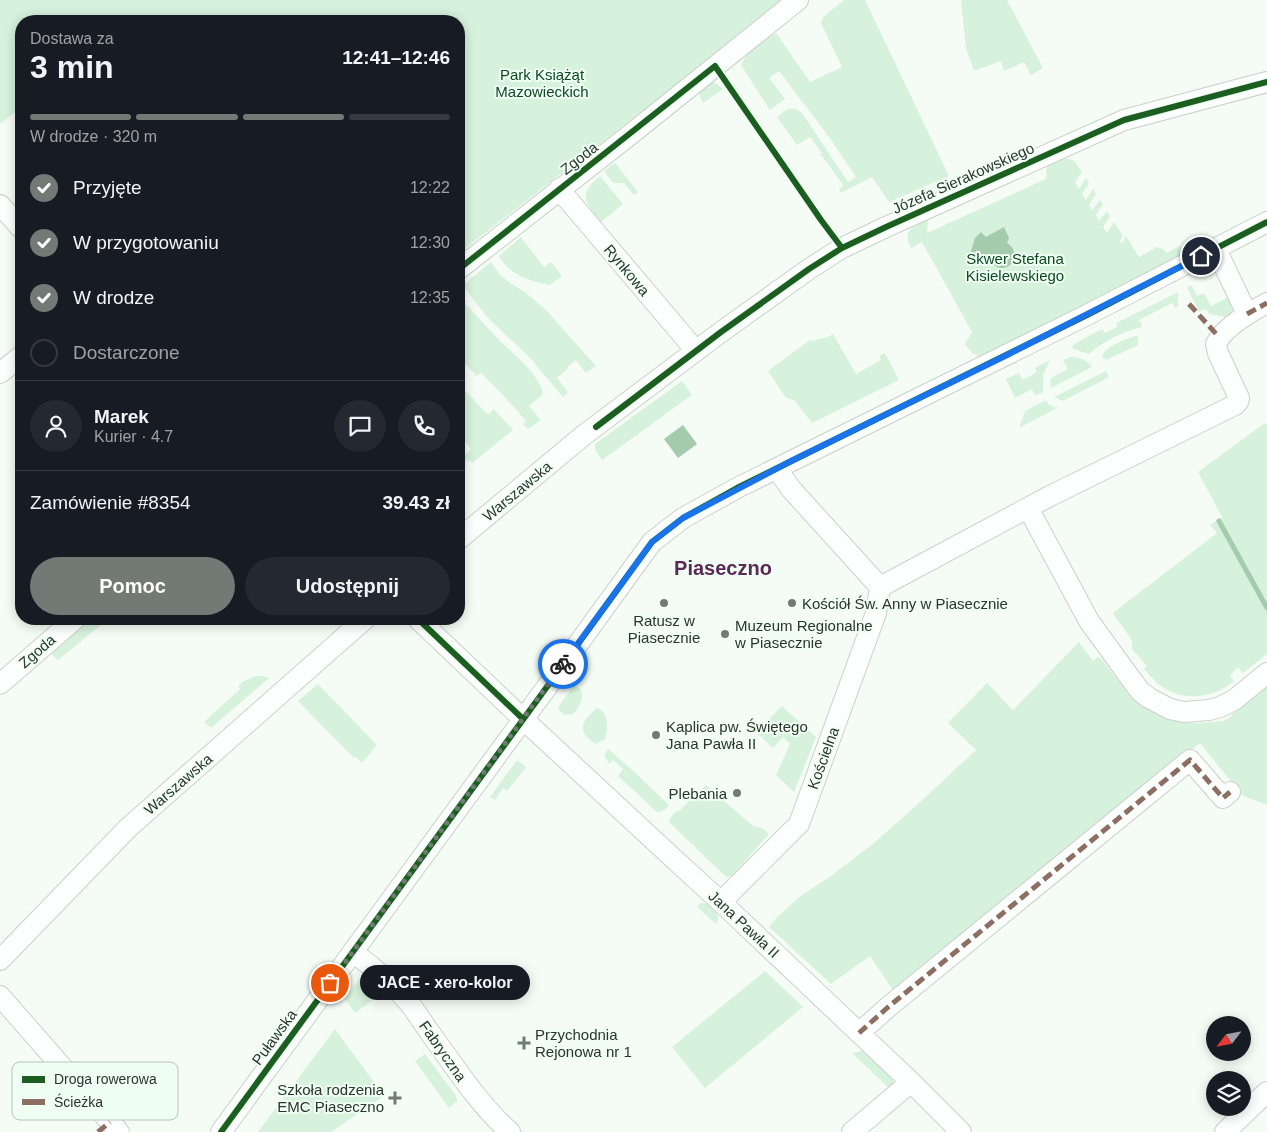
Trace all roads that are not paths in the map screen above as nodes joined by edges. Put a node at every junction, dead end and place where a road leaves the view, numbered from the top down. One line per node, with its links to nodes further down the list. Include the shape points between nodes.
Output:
1 (798, 0): 3 (street, Zgoda)
2 (1267, 82): 11 (street, Józefa Sierakowskiego, via 1124,120 886,227 842,248 809,269)
3 (559, 190): 8 (street, Zgoda); 11 (street, Rynkowa)
4 (0, 205): 5 (street)
5 (15, 221)
6 (1267, 222): 7 (street, Puławska)
7 (1216, 249): 10 (street); 15 (street, Puławska)
8 (465, 264)
9 (1267, 304): 10 (street)
10 (1247, 314): 16 (street, via 1219,337 1216,344 1239,398 1235,405)
11 (696, 351): 14 (street, Józefa Sierakowskiego)
12 (15, 361): 13 (street)
13 (0, 373)
14 (575, 443): 17 (street, Warszawska)
15 (777, 469): 18 (street, via 791,489); 24 (street, Puławska, via 683,518 652,542)
16 (1028, 508): 18 (street); 22 (street, via 1089,621 1131,679 1149,698 1184,712 1209,710 1234,700)
17 (465, 534)
18 (880, 587): 26 (street, Kościelna, via 876,613 799,824)
19 (67, 625): 23 (street, Zgoda)
20 (358, 625): 28 (street, Warszawska, via 128,828)
21 (424, 625): 24 (street, Jana Pawła II)
22 (1267, 673)
23 (0, 684)
24 (523, 719): 26 (street, Jana Pawła II); 27 (street, Puławska)
25 (1230, 792): 30 (street, via 1223,798 1190,760)
26 (721, 902): 30 (street, Jana Pawła II)
27 (353, 952): 34 (street, Puławska); 35 (street, Fabryczna, via 410,1004 476,1097)
28 (0, 960)
29 (0, 996): 31 (street)
30 (859, 1033): 32 (street, Jana Pawła II)
31 (54, 1062)
32 (911, 1082): 36 (street); 37 (street, Jana Pawła II)
33 (1267, 1092): 38 (street)
34 (221, 1132)
35 (510, 1132)
36 (852, 1132)
37 (961, 1132)
38 (1225, 1132)

